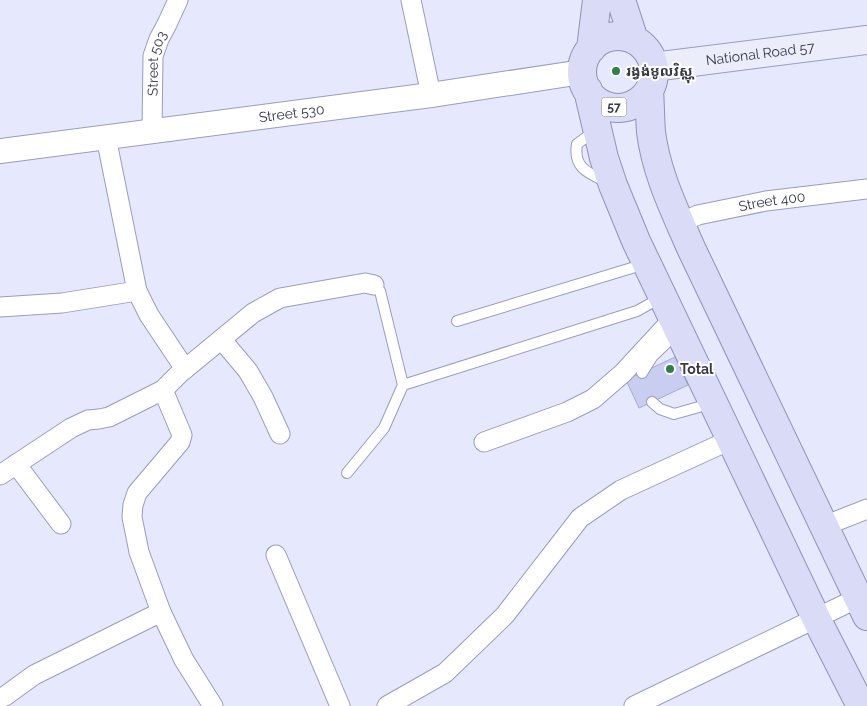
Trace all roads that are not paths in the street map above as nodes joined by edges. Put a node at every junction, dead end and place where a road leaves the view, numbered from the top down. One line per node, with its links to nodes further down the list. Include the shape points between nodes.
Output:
1 (178, 0): 10 (street, Street 503, via 153,56)
2 (411, 0): 9 (street)
3 (597, 0): 7 (main road)
4 (621, 0): 5 (main road)
5 (634, 40): 7 (main road, via 622,36 600,41); 8 (main road, via 650,56)
6 (867, 40): 8 (main road, National Road 57)
7 (587, 71): 8 (main road, 57, via 594,98 601,104 619,108 644,96); 9 (street, Street 530); 15 (main road, via 597,130 613,185)
8 (651, 78): 14 (main road, via 651,133 666,189)
9 (431, 95): 10 (street, Street 530)
10 (152, 131): 11 (street, Street 530)
11 (106, 137): 12 (street, Street 530); 17 (street)
12 (0, 151)
13 (867, 190): 14 (street, Street 400, via 766,201 698,215)
14 (680, 223): 36 (main road)
15 (646, 264): 19 (main road); 20 (lane)
16 (374, 285): 21 (street, via 365,283 280,298 253,313); 24 (lane, via 380,291)
17 (137, 291): 18 (street, via 62,303); 22 (street, via 149,315)
18 (0, 307)
19 (671, 316): 23 (lane); 24 (lane, via 637,311); 27 (main road); 30 (street, via 623,373 593,399 567,412)
20 (457, 321)
21 (222, 340): 22 (street); 28 (street, via 248,370)
22 (186, 369): 25 (street)
23 (642, 373)
24 (403, 384): 32 (lane, via 384,428)
25 (163, 390): 31 (street, via 109,417 88,420 71,428); 39 (street, via 182,434 180,442 137,493 132,517 139,552)
26 (652, 402): 27 (lane, via 674,414)
27 (713, 403): 29 (main road)
28 (280, 434)
29 (730, 440): 40 (main road); 44 (street, via 621,490 580,518 505,615 445,673)
30 (484, 442)
31 (16, 464): 33 (street); 35 (street)
32 (347, 473)
33 (0, 475)
34 (867, 509): 36 (street)
35 (61, 524)
36 (824, 526): 38 (main road)
37 (276, 555): 43 (street)
38 (862, 607): 40 (street)
39 (161, 612): 41 (street, via 34,675); 42 (street, via 184,660)
40 (816, 618): 45 (street); 46 (main road)
41 (0, 698)
42 (213, 706)
43 (340, 706)
44 (388, 706)
45 (634, 706)
46 (861, 706)

